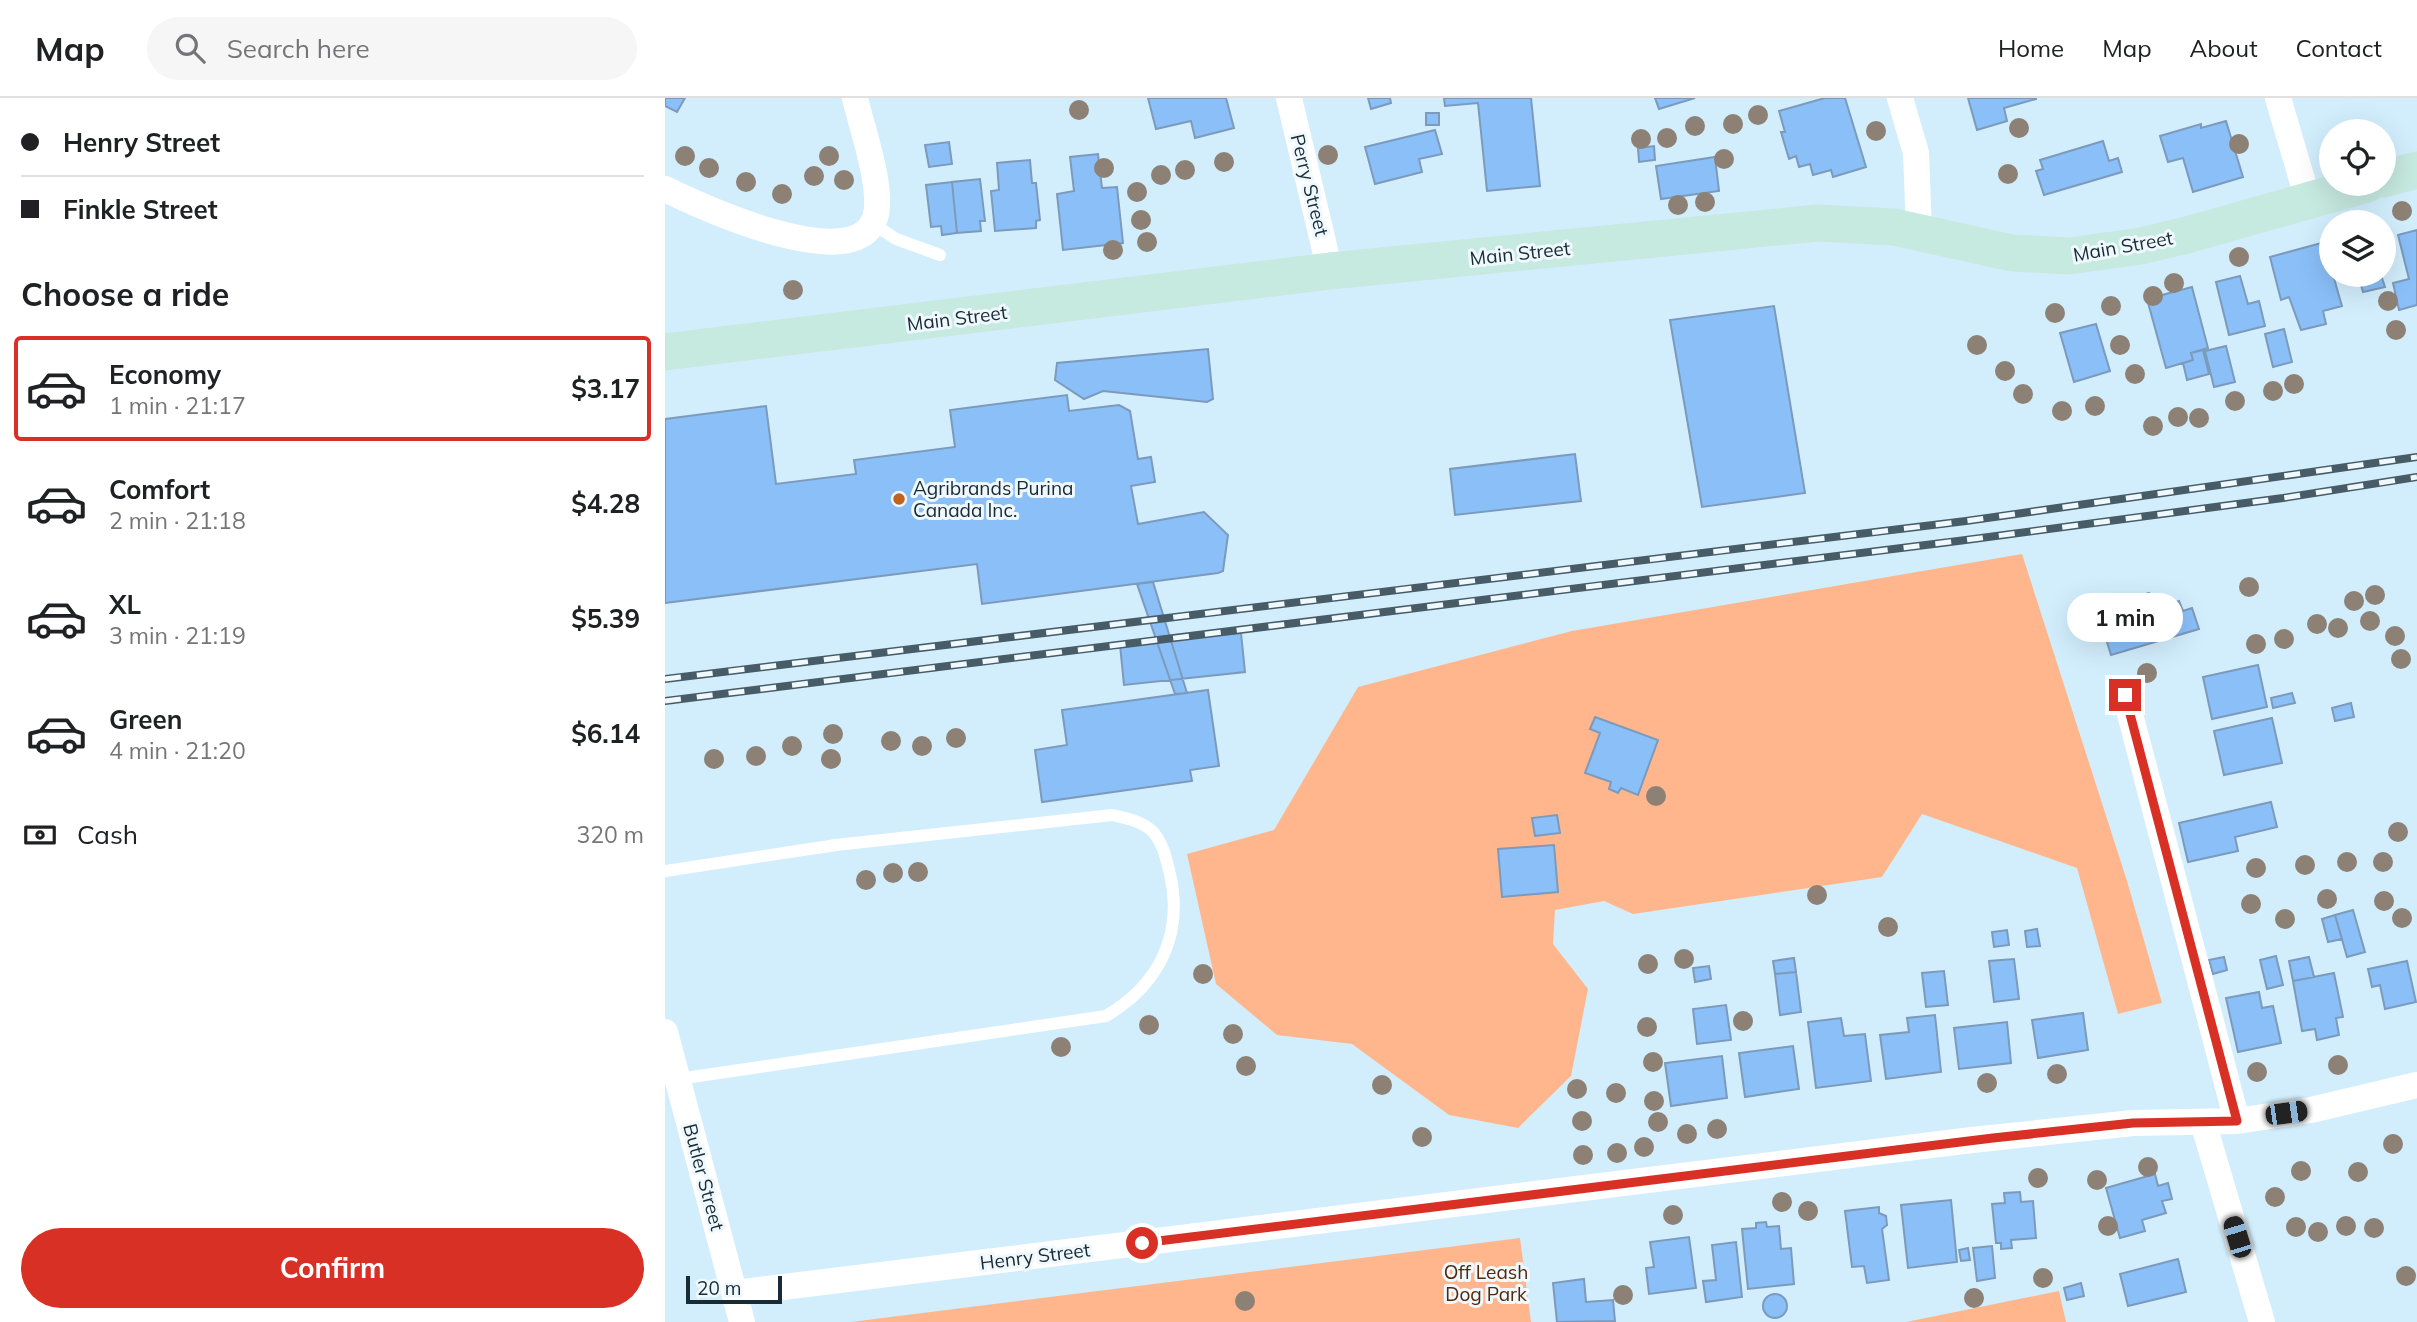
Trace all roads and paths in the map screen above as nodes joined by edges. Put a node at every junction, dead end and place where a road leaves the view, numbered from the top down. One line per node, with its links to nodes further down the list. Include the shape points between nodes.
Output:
1 (855, 98): 10 (street, via 874,181 877,208)
2 (1289, 98): 13 (street, Perry Street)
3 (1900, 98): 11 (street, via 1916,153)
4 (2278, 98): 9 (street)
5 (2417, 170): 6 (main road)
6 (2396, 176)
7 (665, 189): 10 (street, via 795,237 841,243 855,240)
8 (2323, 196): 9 (main road, Main Street)
9 (2308, 200): 11 (main road, Main Street, via 2197,232 2094,254 2012,253)
10 (871, 226): 12 (lane)
11 (1919, 230): 13 (main road, Main Street, via 1818,223)
12 (940, 255)
13 (1330, 271): 14 (main road, Main Street)
14 (665, 352)
15 (2125, 695): 20 (street)
16 (665, 871): 18 (lane, via 836,845 1112,815 1152,831 1165,853 1174,906 1160,964 1143,990 1105,1016)
17 (665, 1032): 18 (street, Butler Street)
18 (678, 1079): 22 (street, Butler Street)
19 (2417, 1085): 20 (street, Henry Street, via 2311,1110)
20 (2237, 1121): 21 (street, Henry Street)
21 (2203, 1122): 22 (street, Henry Street, via 2133,1123 1922,1146); 24 (street)
22 (735, 1293): 23 (street, Butler Street)
23 (742, 1322)
24 (2262, 1322)

